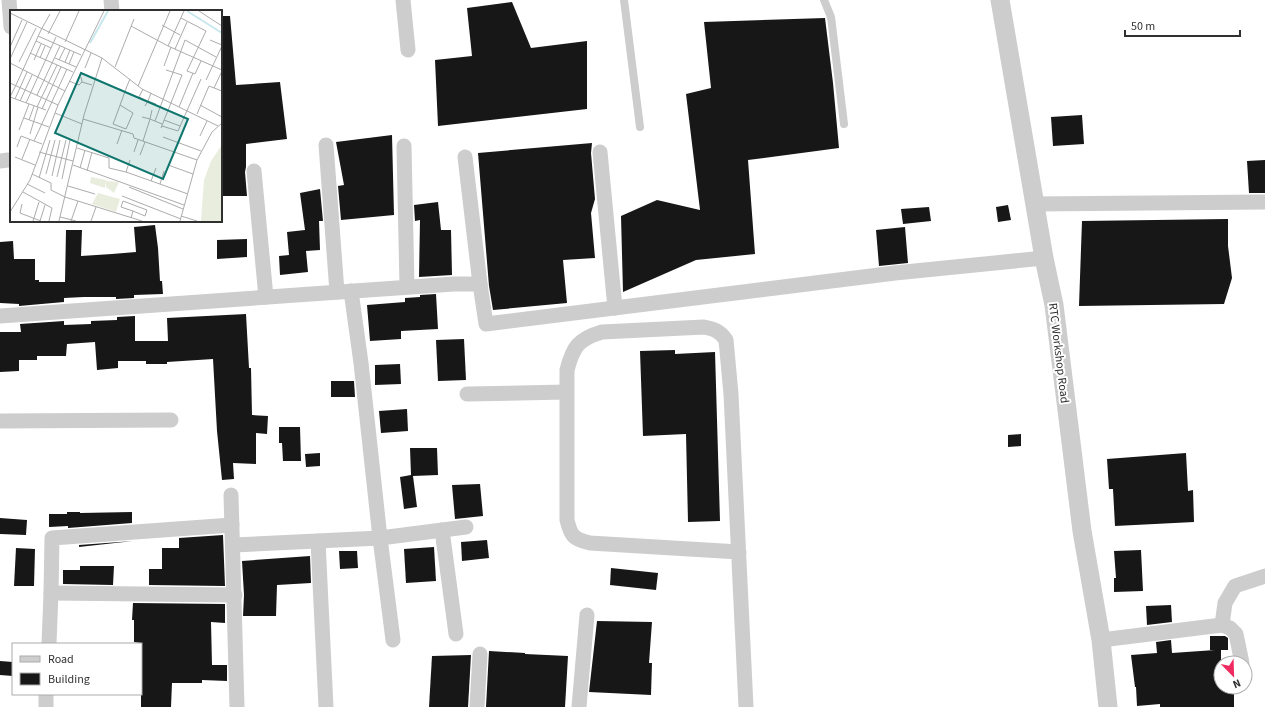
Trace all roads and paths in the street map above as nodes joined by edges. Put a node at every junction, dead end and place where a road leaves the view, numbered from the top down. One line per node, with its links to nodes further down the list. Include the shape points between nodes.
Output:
1 (9, 0): 8 (street)
2 (111, 0): 7 (street)
3 (404, 0): 9 (street)
4 (624, 0): 11 (lane)
5 (824, 0): 10 (lane, via 831,17)
6 (1000, 0): 18 (street, RTC Workshop Road)
7 (112, 10)
8 (10, 14)
9 (408, 50)
10 (844, 124)
11 (640, 127)
12 (326, 145): 22 (street)
13 (404, 146): 21 (street)
14 (600, 152): 24 (street)
15 (465, 157): 20 (street)
16 (254, 171): 23 (street)
17 (1265, 202): 18 (street)
18 (1034, 204): 19 (street, RTC Workshop Road)
19 (1044, 258): 24 (street, via 896,273); 45 (street, RTC Workshop Road, via 1054,305 1082,531)
20 (480, 284): 21 (street); 24 (street, via 486,324)
21 (407, 287): 22 (street)
22 (344, 292): 23 (street); 34 (street, via 361,363)
23 (266, 297): 25 (street)
24 (614, 308)
25 (0, 316)
26 (566, 392): 27 (street); 37 (street, via 567,520 571,533 578,540 590,543); 37 (street, via 566,370 571,352 578,343 589,336 602,332 704,327 722,334 726,340 731,394)
27 (467, 394)
28 (172, 420): 29 (street)
29 (0, 421)
30 (231, 495): 31 (street)
31 (232, 526): 36 (street); 39 (street, via 52,538)
32 (466, 527): 33 (street)
33 (442, 530): 34 (street); 43 (street)
34 (380, 538): 35 (street); 44 (street)
35 (318, 541): 36 (street); 52 (street)
36 (233, 545): 40 (street)
37 (739, 552): 55 (street)
38 (1265, 576): 42 (street, via 1235,586 1225,603)
39 (51, 593): 40 (street); 46 (street)
40 (235, 595): 51 (street)
41 (588, 615): 54 (street)
42 (1222, 625): 45 (street); 48 (street, via 1236,634)
43 (456, 634)
44 (393, 640)
45 (1101, 640): 56 (street, RTC Workshop Road)
46 (49, 643)
47 (480, 654): 53 (street)
48 (1240, 655)
49 (46, 695): 50 (street)
50 (46, 707)
51 (237, 707)
52 (326, 707)
53 (477, 707)
54 (580, 707)
55 (746, 707)
56 (1108, 707)

